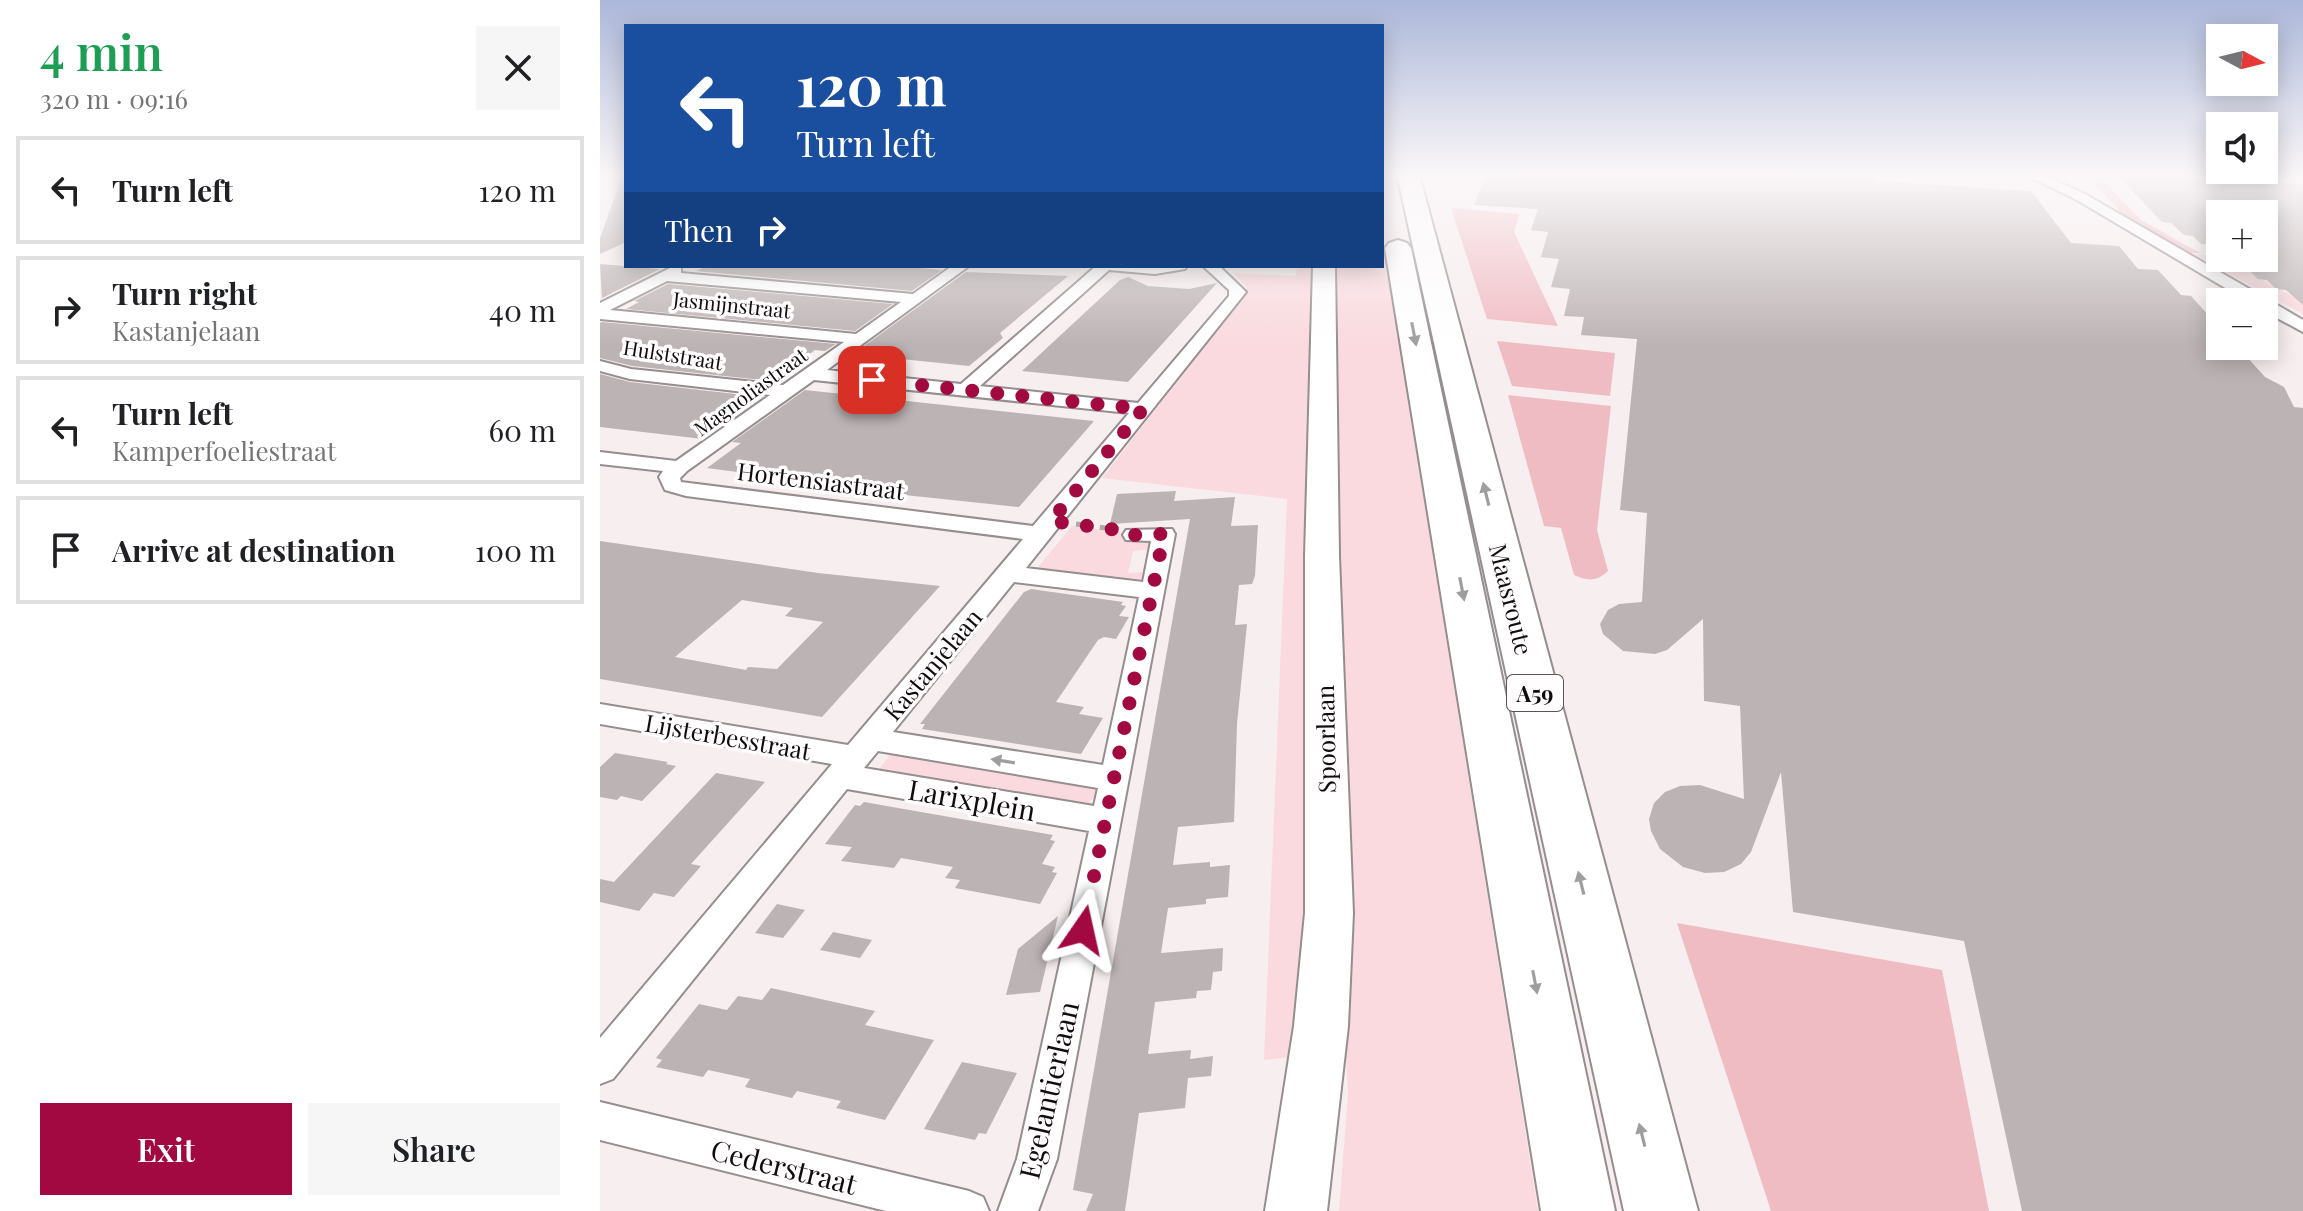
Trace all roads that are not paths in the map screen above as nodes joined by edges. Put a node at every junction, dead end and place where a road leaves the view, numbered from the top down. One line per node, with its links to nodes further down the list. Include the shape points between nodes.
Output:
1 (1396, 231): 40 (highway, Maasroute / A59, one-way to 40)
2 (1422, 231): 41 (highway, Maasroute / A59, one-way to 2)
3 (2138, 231): 12 (street)
4 (679, 268): 11 (street)
5 (959, 268): 13 (street, Magnoliastraat)
6 (1105, 268): 20 (street)
7 (1131, 268): 8 (street)
8 (1168, 268)
9 (1212, 268): 22 (street, Kastanjelaan, via 1235,287 1236,297)
10 (1324, 268): 39 (main road, Spoorlaan, via 1322,556 1329,913 1321,1026)
11 (664, 276): 13 (street); 14 (street)
12 (2236, 288)
13 (916, 299): 17 (street, Magnoliastraat)
14 (600, 311): 17 (street, Jasmijnstraat)
15 (2278, 312): 16 (street)
16 (2303, 327)
17 (859, 339): 19 (street, Magnoliastraat)
18 (600, 366): 21 (street, Hulststraat)
19 (811, 374): 20 (street); 21 (street, Magnoliastraat)
20 (965, 390): 22 (street)
21 (787, 391): 25 (street, Magnoliastraat)
22 (1143, 409): 27 (street, Kastanjelaan)
23 (600, 458): 24 (street)
24 (627, 461): 25 (street); 26 (street)
25 (680, 467): 27 (street, Hortensiastraat, via 669,477 672,486 686,490)
26 (600, 479)
27 (1045, 527): 29 (street, Kastanjelaan)
28 (1134, 535): 30 (street, Egelantierlaan, via 1164,534)
29 (1007, 573): 30 (street); 32 (street, Kastanjelaan)
30 (1152, 591): 33 (street, Egelantierlaan)
31 (600, 714): 32 (street, Lijsterbesstraat)
32 (855, 757): 33 (street, Larixplein, one-way to 32); 34 (street, Larixplein); 35 (street, Kastanjelaan)
33 (1114, 779): 34 (street, Egelantierlaan)
34 (1106, 821): 38 (street, Egelantierlaan, via 1037,1159)
35 (600, 1066)
36 (600, 1121): 37 (street, Cederstraat)
37 (969, 1211)
38 (1018, 1211)
39 (1296, 1211)
40 (1578, 1211)
41 (1661, 1211)

